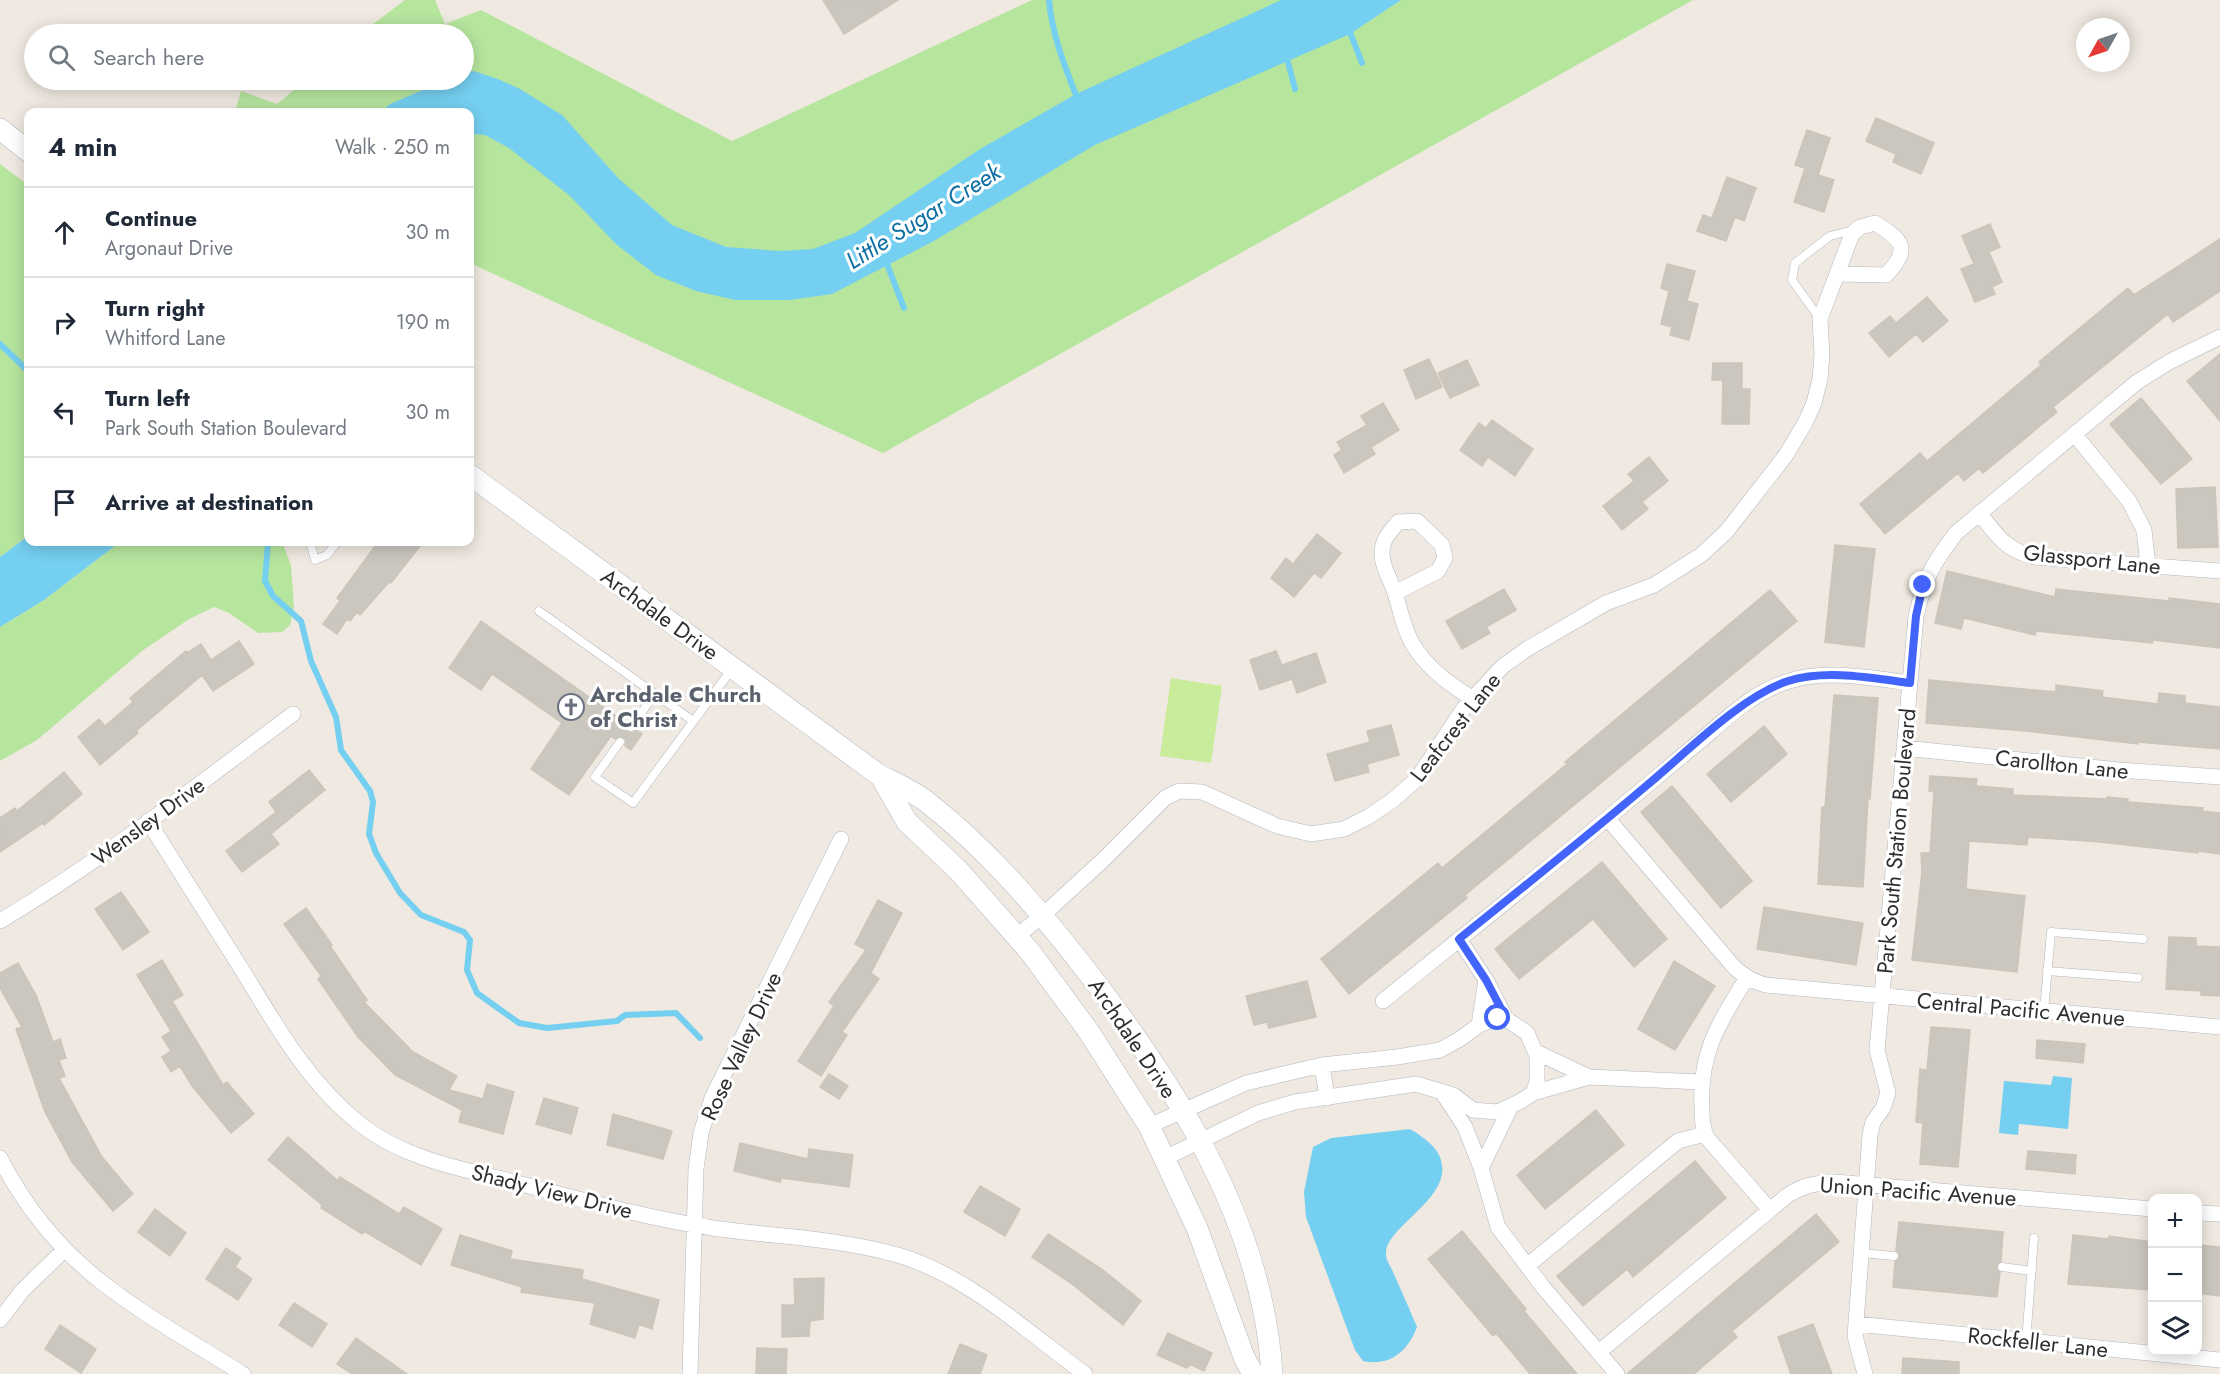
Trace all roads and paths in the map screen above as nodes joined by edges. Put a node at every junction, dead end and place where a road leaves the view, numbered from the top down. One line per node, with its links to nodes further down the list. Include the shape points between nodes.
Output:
1 (0, 129): 2 (street)
2 (24, 148)
3 (1860, 227): 4 (street, via 1852,234); 4 (street, via 1875,223 1895,235 1902,248 1899,261 1886,275); 5 (lane, via 1830,236 1795,263 1792,280)
4 (1837, 274): 5 (street)
5 (1820, 319): 19 (street, Leafcrest Lane, via 1822,354 1814,403 1786,455 1726,532 1701,555 1654,585 1606,603 1527,649 1503,666)
6 (2220, 338): 7 (street, Park South Station Boulevard, via 2144,377)
7 (2075, 435): 9 (street, Park South Station Boulevard); 12 (street, via 2129,501 2144,530)
8 (474, 478): 16 (street, Archdale Drive)
9 (1980, 514): 12 (street, Glassport Lane, via 1999,539 2021,554); 17 (street, Park South Station Boulevard, via 1956,534 1934,562 1923,585)
10 (311, 546): 11 (lane, via 315,561)
11 (334, 546)
12 (2148, 565): 13 (street, Glassport Lane)
13 (2220, 571)
14 (1395, 593): 14 (street, via 1383,563 1383,543 1398,522 1417,521 1442,545 1445,558 1438,571); 19 (street, via 1412,642 1425,661)
15 (539, 611): 18 (lane)
16 (732, 668): 21 (lane); 25 (street, Archdale Drive)
17 (1910, 683): 24 (street, Park South Station Boulevard); 27 (street, via 1815,676 1768,689 1749,700)
18 (655, 694): 21 (lane); 22 (lane)
19 (1472, 698): 30 (street, Leafcrest Lane, via 1417,779 1368,817 1344,829 1311,834 1277,826 1202,792 1179,791 1165,798)
20 (293, 714): 28 (street, Wensley Drive)
21 (693, 721): 23 (lane, via 633,803 595,777)
22 (631, 727)
23 (620, 742)
24 (1904, 748): 26 (street, Carollton Lane); 39 (street, Park South Station Boulevard)
25 (879, 775): 30 (street, Archdale Drive, via 925,800 983,852); 32 (street, Archdale Drive, via 907,822 958,870)
26 (2220, 777)
27 (1608, 819): 33 (street); 37 (street)
28 (148, 821): 31 (street, Wensley Drive); 65 (street, Shady View Drive, via 309,1073 362,1125 431,1162)
29 (841, 839): 65 (street, Rose Valley Drive, via 712,1098 697,1160)
30 (1043, 915): 32 (street, Leafcrest Lane); 53 (street, Archdale Drive, via 1141,1045)
31 (0, 921)
32 (1016, 937): 54 (street, Archdale Drive, via 1089,1032)
33 (1459, 939): 38 (street); 40 (street)
34 (2143, 939): 35 (lane, via 2051,932)
35 (2048, 970): 36 (lane); 41 (lane)
36 (2138, 978)
37 (1746, 979): 39 (street, Central Pacific Avenue, via 1766,985); 48 (street, via 1710,1041)
38 (1486, 980): 42 (street); 43 (street)
39 (1882, 996): 41 (street, Central Pacific Avenue); 60 (street, Park South Station Boulevard, via 1876,1050 1888,1093 1871,1131)
40 (1383, 1001)
41 (2044, 1011): 44 (street, Central Pacific Avenue)
42 (1506, 1018): 43 (street); 45 (street, via 1527,1033)
43 (1479, 1025): 46 (street, via 1440,1050)
44 (2220, 1027)
45 (1536, 1052): 47 (street); 50 (street, via 1538,1082)
46 (1322, 1065): 51 (street); 53 (street, via 1246,1083)
47 (1589, 1077): 48 (street); 50 (street)
48 (1701, 1082): 55 (street)
49 (1442, 1092): 51 (street, via 1416,1084); 52 (street, via 1473,1110 1498,1112); 59 (street, via 1465,1127)
50 (1533, 1093): 52 (street)
51 (1327, 1098): 56 (street, via 1258,1113)
52 (1511, 1106): 59 (street)
53 (1182, 1110): 54 (street); 56 (street, Archdale Drive)
54 (1149, 1126): 58 (street, Archdale Drive)
55 (1705, 1134): 62 (street); 70 (street, via 1678,1141)
56 (1199, 1140): 58 (street); 83 (street, Archdale Drive, via 1243,1234 1262,1296)
57 (0, 1158): 67 (street, via 38,1219)
58 (1165, 1158): 82 (street, Archdale Drive, via 1197,1228)
59 (1481, 1168): 70 (street, via 1498,1227)
60 (1867, 1185): 61 (street, Union Pacific Avenue); 62 (street, Union Pacific Avenue, via 1814,1183 1803,1186); 68 (street)
61 (2148, 1209)
62 (1770, 1210): 76 (street, Union Pacific Avenue)
63 (2202, 1212): 64 (street)
64 (2220, 1214)
65 (694, 1224): 78 (street, Shady View Drive, via 862,1246 904,1257 981,1296); 80 (street, Rose Valley Drive)
66 (2034, 1238): 72 (lane)
67 (65, 1249): 73 (street, via 22,1291); 79 (street, via 122,1297)
68 (1861, 1253): 69 (lane); 74 (street)
69 (1894, 1256)
70 (1527, 1266): 76 (street)
71 (2002, 1268): 72 (lane)
72 (2032, 1271): 75 (lane)
73 (0, 1320)
74 (1856, 1324): 75 (street, Rockfeller Lane); 85 (street)
75 (2026, 1341): 77 (street, Rockfeller Lane)
76 (1599, 1352): 84 (street)
77 (2220, 1360)
78 (1069, 1369): 81 (street, Shady View Drive)
79 (243, 1374)
80 (690, 1374)
81 (1086, 1374)
82 (1253, 1374)
83 (1272, 1374)
84 (1617, 1374)
85 (1865, 1374)

